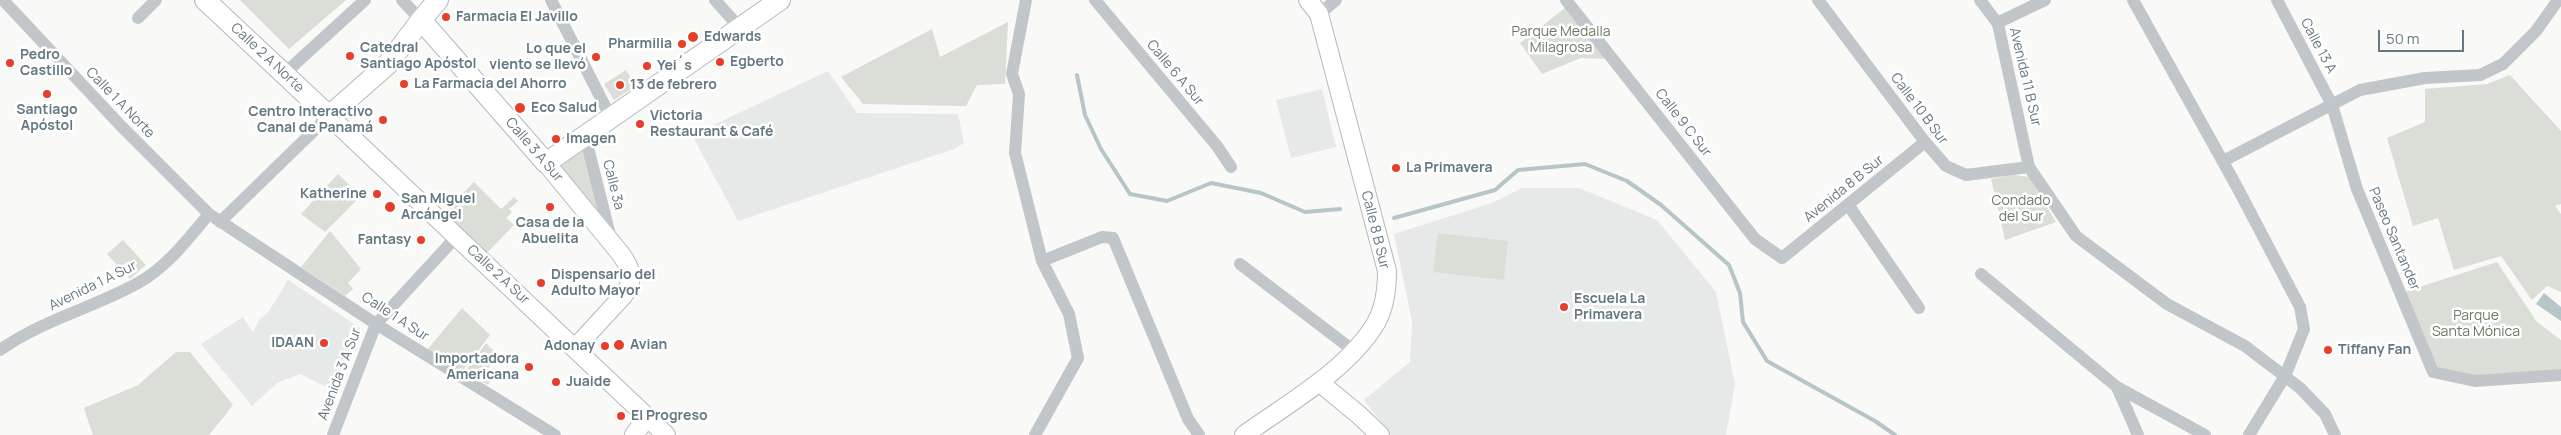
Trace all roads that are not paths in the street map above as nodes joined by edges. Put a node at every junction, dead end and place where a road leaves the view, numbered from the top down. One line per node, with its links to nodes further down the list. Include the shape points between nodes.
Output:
1 (3, 0): 36 (street, Calle 1 A Norte)
2 (156, 0): 22 (street)
3 (204, 0): 25 (main road, Calle 2 A Norte)
4 (365, 0): 25 (street)
5 (402, 0): 20 (street)
6 (715, 0): 24 (street)
7 (780, 0): 24 (main road)
8 (1026, 0): 41 (street, via 1012,74 1019,94 1015,153)
9 (1095, 0): 33 (street, Calle 6 A Sur)
10 (1308, 0): 21 (street, Calle 8 B Sur)
11 (1336, 0): 21 (street)
12 (1566, 0): 40 (street, Calle 9 C Sur, via 1755,239)
13 (1818, 0): 30 (street, Calle 10 B Sur)
14 (1980, 0): 23 (street, Avenida 11 B Sur)
15 (2045, 0): 23 (street)
16 (2133, 0): 31 (street)
17 (2277, 0): 26 (street, Calle 13 A)
18 (2558, 0): 26 (street, via 2536,31 2503,64 2480,75 2425,78 2360,90)
19 (555, 2): 28 (street)
20 (429, 14): 27 (main road, via 388,64); 32 (main road, Calle 3 A Sur)
21 (1318, 14): 48 (street, Calle 8 B Sur, via 1387,271 1386,295 1376,323)
22 (138, 18)
23 (1997, 23): 34 (street, Avenida 11 B Sur)
24 (740, 28): 28 (main road)
25 (284, 74): 27 (main road, Calle 2 A Norte)
26 (2332, 105): 31 (street); 49 (street, Paseo Santander, via 2356,189 2433,372 2475,382)
27 (329, 116): 37 (street); 38 (street, Calle 2 A Sur)
28 (611, 118): 29 (main road)
29 (585, 136): 32 (main road); 39 (street, Calle 3a)
30 (1925, 142): 34 (street, Calle 10 B Sur, via 1946,166 1966,175); 35 (street, Avenida 8 B Sur)
31 (2223, 162): 50 (street, via 2300,307 2304,329)
32 (546, 164): 39 (street, Calle 3 A Sur)
33 (1231, 166)
34 (2030, 167): 50 (street, via 2076,236 2168,304 2245,346)
35 (1849, 206): 40 (street, Avenida 8 B Sur); 44 (street)
36 (209, 214): 37 (street, Calle 1 A Norte); 47 (street, Avenida 1 A Sur, via 183,245 140,282 92,306 22,334)
37 (220, 222): 45 (street, Calle 1 A Sur)
38 (457, 236): 45 (street, Avenida 3 A Sur); 46 (street, Calle 2 A Sur)
39 (611, 241): 46 (street, Calle 3 A Sur, via 630,266 629,287)
40 (1782, 258)
41 (1042, 261): 58 (street, via 1069,314 1078,358); 59 (street, via 1102,237 1113,238 1188,420)
42 (1240, 264): 48 (street)
43 (1981, 274): 52 (street)
44 (1919, 308)
45 (376, 324): 54 (street, Avenida 3 A Sur); 55 (street, Calle 1 A Sur)
46 (576, 348): 53 (street, Calle 2 A Sur)
47 (0, 350)
48 (1354, 352): 51 (street, Calle 8 B Sur)
49 (2561, 375)
50 (2285, 376): 64 (street); 65 (street, via 2325,414)
51 (1319, 382): 60 (street, Calle 8 B Sur); 61 (street)
52 (2117, 387): 62 (street); 63 (street)
53 (647, 417): 56 (street); 57 (street, Calle 2 A Sur)
54 (333, 435)
55 (555, 435)
56 (634, 435)
57 (666, 435)
58 (1035, 435)
59 (1199, 435)
60 (1244, 435)
61 (1380, 435)
62 (2138, 435)
63 (2205, 435)
64 (2249, 435)
65 (2335, 435)

